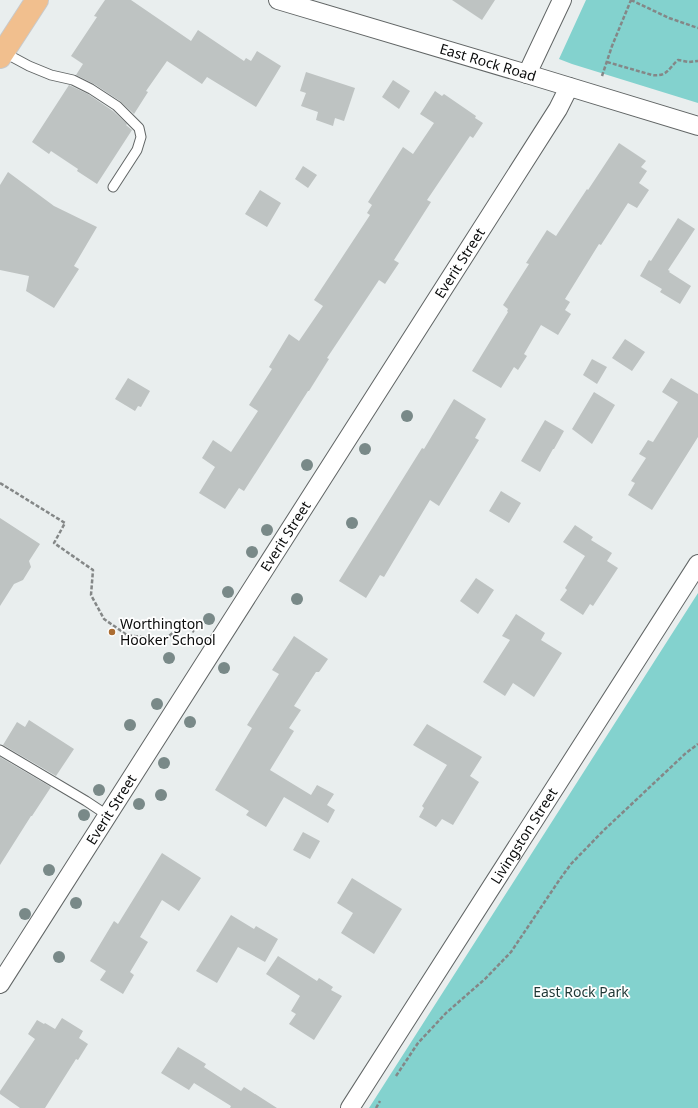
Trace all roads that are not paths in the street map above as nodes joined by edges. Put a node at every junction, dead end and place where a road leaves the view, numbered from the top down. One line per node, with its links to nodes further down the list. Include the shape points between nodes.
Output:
1 (37, 0): 4 (main road)
2 (278, 0): 5 (street, East Rock Road)
3 (562, 0): 5 (street)
4 (2, 55): 8 (lane, via 91,89 117,106 139,128 141,137 137,150)
5 (527, 74): 6 (street, East Rock Road)
6 (569, 87): 7 (street, East Rock Road); 11 (street, Everit Street, via 558,109)
7 (698, 126)
8 (113, 187)
9 (698, 564): 13 (street, Livingston Street)
10 (0, 750): 11 (lane)
11 (108, 816): 12 (street, Everit Street)
12 (0, 984)
13 (350, 1108)

